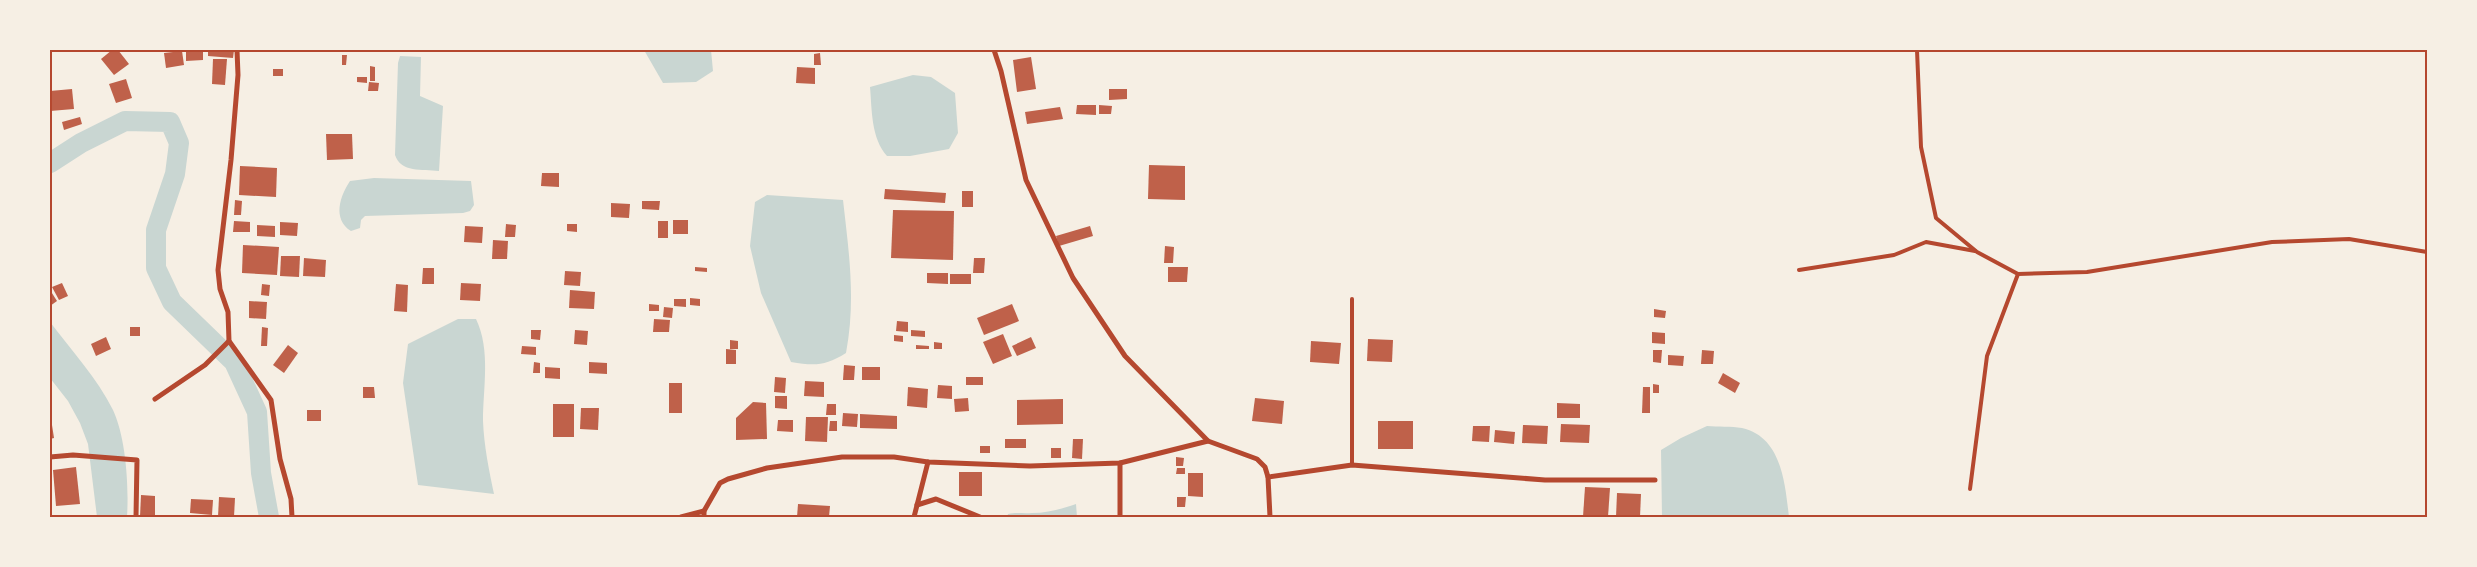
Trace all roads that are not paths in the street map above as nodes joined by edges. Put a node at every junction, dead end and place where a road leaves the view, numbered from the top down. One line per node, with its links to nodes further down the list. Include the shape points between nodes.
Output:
1 (237, 50): 9 (street, via 231,160 218,270 228,312)
2 (994, 50): 11 (street, via 1026,180 1073,278 1125,356)
3 (1917, 50): 4 (lane, via 1921,147 1936,218)
4 (1977, 252): 6 (lane, via 1926,242 1894,255); 7 (lane)
5 (2427, 252): 7 (lane, via 2349,238 2272,242 2087,272)
6 (1799, 270)
7 (2018, 274): 18 (lane, via 1987,356)
8 (1352, 299): 15 (lane)
9 (229, 341): 10 (street, via 205,365); 22 (street, via 271,400)
10 (154, 399)
11 (1208, 441): 14 (street); 16 (street, via 1257,459 1265,467)
12 (50, 457): 21 (street, via 137,460)
13 (928, 462): 14 (street, via 1030,466); 19 (street); 20 (street, via 894,457 842,457 767,468 720,483)
14 (1120, 463): 26 (street)
15 (1352, 465): 16 (street); 17 (street, via 1545,480)
16 (1268, 477): 27 (street)
17 (1655, 480)
18 (1970, 489)
19 (917, 506): 24 (street); 25 (street, via 936,499)
20 (704, 514): 23 (street)
21 (136, 517)
22 (292, 517)
23 (681, 517)
24 (914, 517)
25 (980, 517)
26 (1120, 517)
27 (1270, 517)

